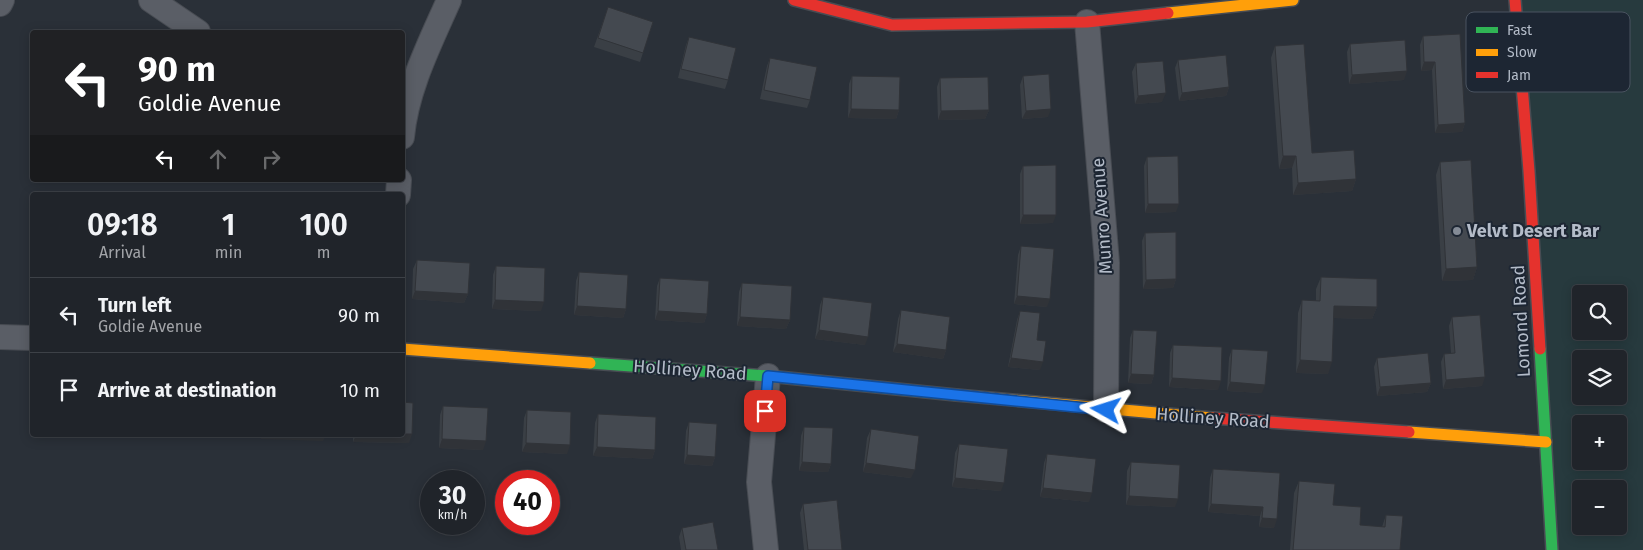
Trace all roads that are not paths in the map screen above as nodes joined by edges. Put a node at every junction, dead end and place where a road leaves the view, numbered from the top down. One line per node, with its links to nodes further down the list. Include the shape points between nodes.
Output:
1 (2, 0): 6 (street)
2 (151, 0): 8 (street)
3 (449, 0): 10 (street, via 429,46)
4 (794, 0): 7 (street, via 892,25)
5 (1293, 0): 7 (street)
6 (0, 4)
7 (1087, 22): 15 (street, Munro Avenue, via 1107,263)
8 (195, 30)
9 (1523, 92): 16 (street, Lomond Road)
10 (405, 118)
11 (0, 337): 12 (street)
12 (30, 338)
13 (405, 349): 14 (street, Holliney Road)
14 (768, 376): 15 (street, Holliney Road); 17 (street, via 759,482)
15 (1106, 410): 16 (street, Holliney Road)
16 (1546, 442): 18 (street, Lomond Road)
17 (766, 550)
18 (1552, 550)

